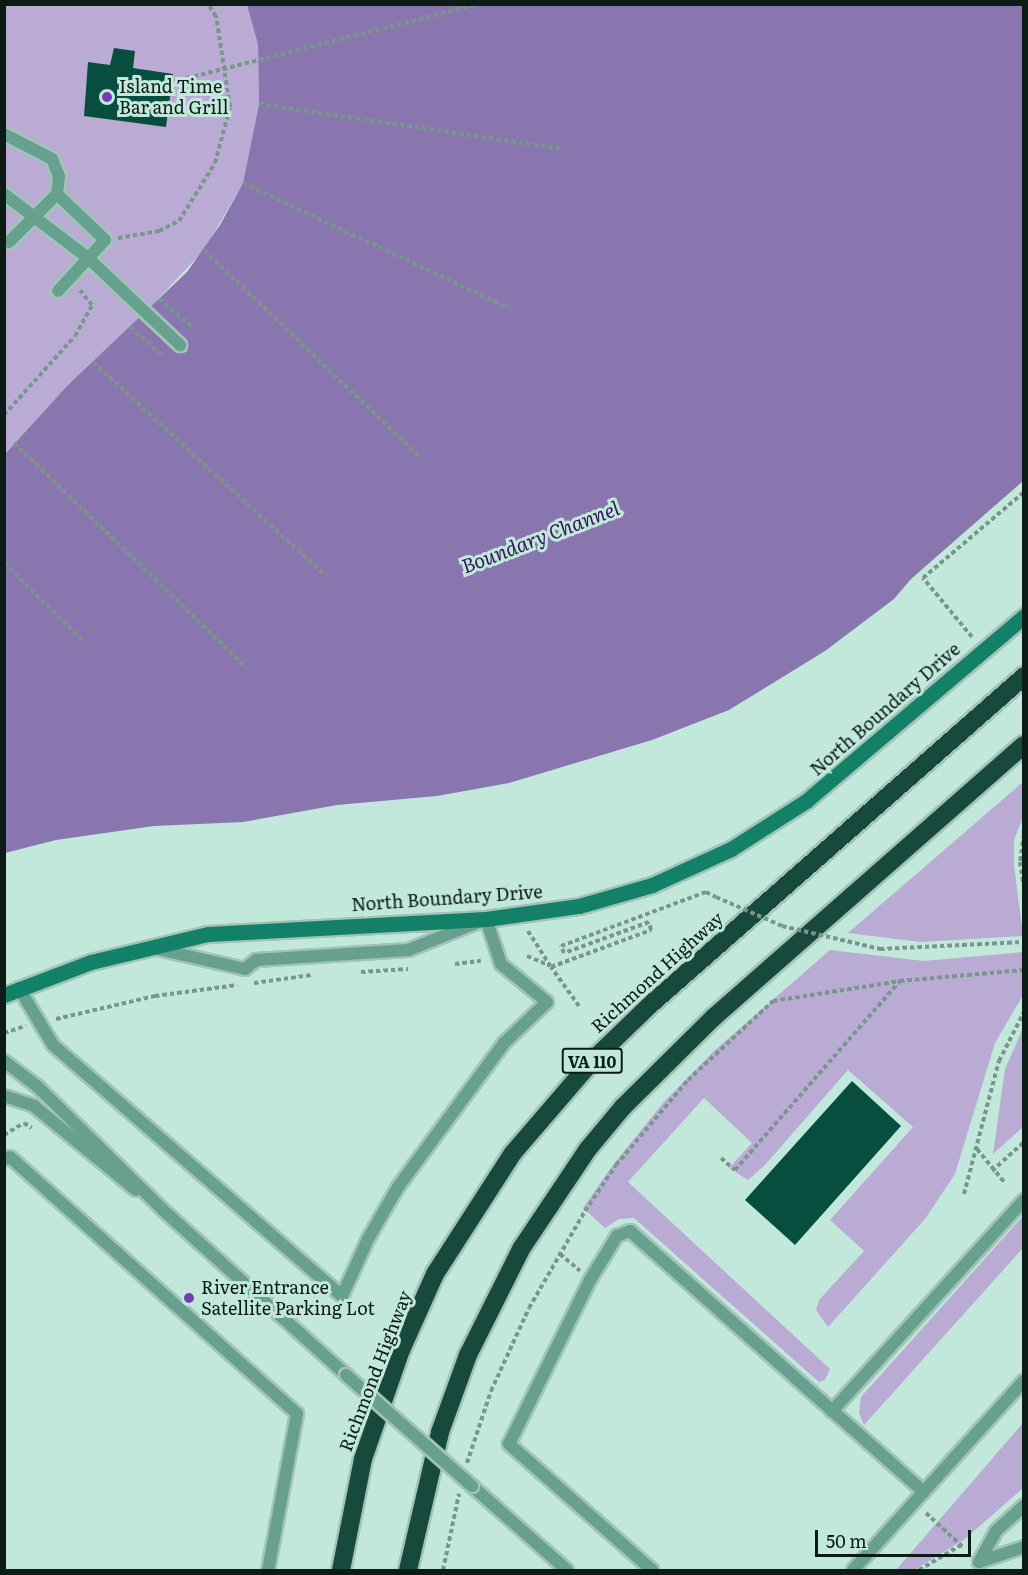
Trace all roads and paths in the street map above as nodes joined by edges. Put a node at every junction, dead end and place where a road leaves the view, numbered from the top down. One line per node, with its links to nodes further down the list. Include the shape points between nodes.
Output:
1 (207, 4): 3 (path, via 216,16)
2 (477, 4): 3 (path)
3 (225, 66): 4 (path); 12 (path, via 230,107 215,163 179,221 159,231)
4 (172, 82)
5 (259, 104): 7 (path)
6 (4, 134): 10 (lane, via 52,159 59,176)
7 (562, 149)
8 (243, 183): 19 (path)
9 (4, 194): 11 (lane)
10 (57, 194): 11 (lane); 12 (lane)
11 (33, 219): 13 (lane); 15 (lane)
12 (105, 240): 15 (lane)
13 (9, 242)
14 (204, 250): 27 (path)
15 (87, 258): 16 (lane); 22 (lane)
16 (69, 279): 17 (lane); 25 (path, via 92,305 75,336)
17 (58, 291)
18 (159, 299): 20 (path)
19 (509, 308)
20 (191, 326)
21 (130, 327): 23 (path)
22 (180, 345)
23 (164, 357)
24 (93, 362): 30 (path)
25 (4, 415)
26 (14, 443): 34 (path)
27 (419, 456)
28 (1023, 492): 32 (path, via 923,578)
29 (4, 563): 33 (path)
30 (326, 576)
31 (1023, 616): 39 (street, North Boundary Drive, via 828,785 731,849 678,875 602,900)
32 (972, 637)
33 (84, 642)
34 (245, 666)
35 (1023, 676): 79 (highway, Richmond Highway / VA 110, via 650,1005 593,1060 513,1153 440,1265 401,1350 363,1459)
36 (1023, 745): 72 (highway, VA 110, via 714,1017 623,1107 588,1149 521,1249 492,1303 452,1394)
37 (1023, 834): 38 (path)
38 (1023, 887)
39 (486, 919): 42 (street, North Boundary Drive, via 240,930); 42 (lane, via 408,951 256,960 245,969); 54 (lane, via 501,964 547,1002 504,1043 398,1187 342,1296 53,1045)
40 (528, 931): 46 (path)
41 (1023, 942): 46 (path, bridge, via 880,949 782,926 706,892 561,946 564,953 649,922 651,930)
42 (150, 947): 50 (street, North Boundary Drive, via 91,962)
43 (527, 956): 46 (path)
44 (481, 961): 45 (path)
45 (455, 964)
46 (551, 967): 52 (path)
47 (1023, 970): 49 (path)
48 (311, 975): 54 (path, via 155,996)
49 (900, 981): 60 (path, via 735,1170); 67 (path, via 773,1001 688,1080 650,1123 616,1165)
50 (19, 988): 51 (street, North Boundary Drive); 54 (lane)
51 (4, 995)
52 (579, 1006)
53 (1023, 1012): 59 (path, via 999,1061)
54 (38, 1023): 55 (path)
55 (4, 1033)
56 (4, 1060): 66 (lane, via 79,1125)
57 (4, 1096): 66 (lane, via 34,1106)
58 (1023, 1142): 62 (path)
59 (977, 1149): 62 (path); 64 (path)
60 (721, 1158)
61 (4, 1159): 78 (lane, via 10,1157 297,1414)
62 (992, 1171): 63 (path)
63 (1005, 1183)
64 (964, 1194)
65 (1023, 1200): 70 (lane)
66 (163, 1210): 73 (lane, bridge)
67 (560, 1254): 68 (path); 71 (path, via 529,1308 490,1391)
68 (590, 1280): 70 (lane, via 617,1236 630,1231); 84 (lane, via 508,1444)
69 (1023, 1381): 74 (lane)
70 (832, 1411): 74 (lane)
71 (464, 1474)
72 (426, 1484): 80 (highway, VA 110); 81 (highway)
73 (466, 1486): 82 (path); 83 (lane)
74 (924, 1492): 75 (lane)
75 (914, 1502): 85 (lane); 86 (path, via 963,1546)
76 (1023, 1506): 77 (lane, via 996,1531 979,1562)
77 (1023, 1547)
78 (268, 1570)
79 (341, 1570)
80 (408, 1570)
81 (420, 1570)
82 (443, 1570)
83 (567, 1570)
84 (652, 1570)
85 (853, 1570)
86 (919, 1570)

